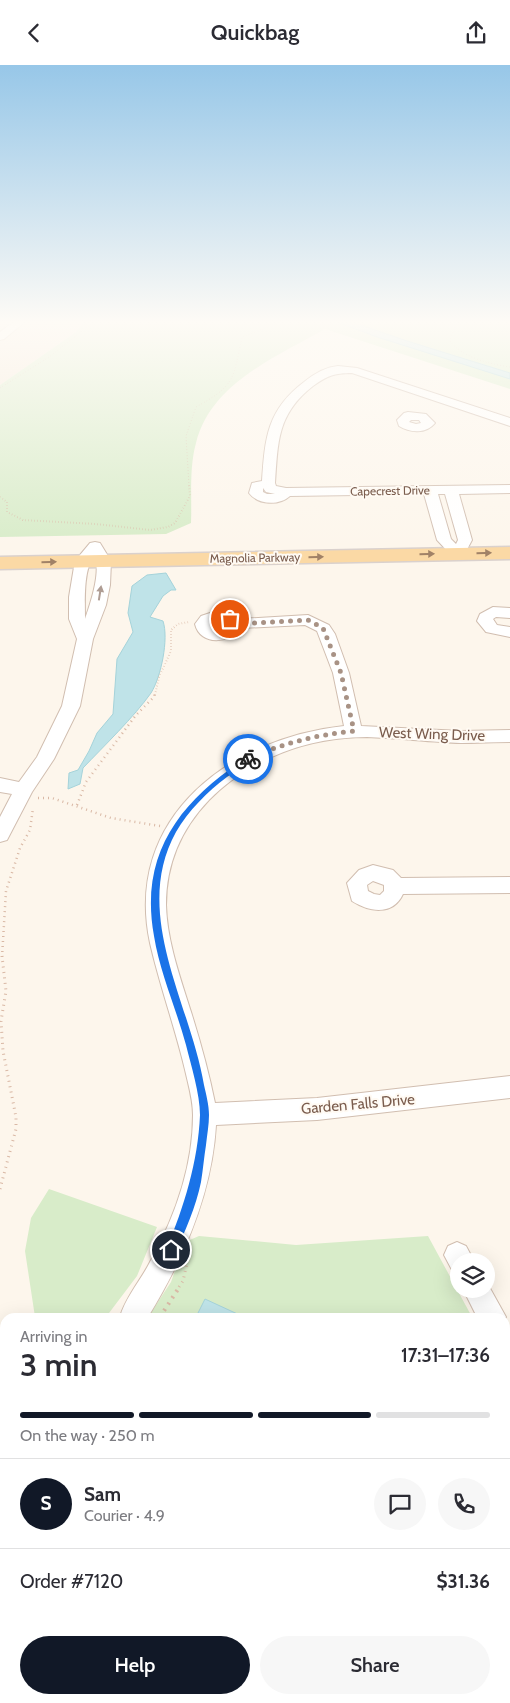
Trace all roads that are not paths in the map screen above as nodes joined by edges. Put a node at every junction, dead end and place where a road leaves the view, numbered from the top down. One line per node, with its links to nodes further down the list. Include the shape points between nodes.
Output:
1 (294, 397): 7 (street, Capecrest Drive, via 276,421 270,486 257,487 256,493 260,497 272,499 286,492)
2 (436, 397): 3 (street, Capecrest Drive)
3 (448, 401): 4 (street); 5 (street)
4 (422, 417)
5 (510, 422)
6 (510, 489): 8 (street, Capecrest Drive)
7 (430, 490): 8 (street, Capecrest Drive); 10 (street)
8 (451, 490): 11 (street)
9 (510, 539): 11 (main road, Magnolia Parkway)
10 (444, 540): 11 (main road, Magnolia Parkway); 14 (main road, Magnolia Parkway)
11 (462, 547): 13 (main road, Magnolia Parkway, one-way to 13); 14 (main road, Magnolia Parkway, one-way to 11)
12 (0, 548): 14 (main road, Magnolia Parkway)
13 (510, 553)
14 (100, 554): 15 (main road, Magnolia Parkway); 20 (street, one-way to 14, via 98,605)
15 (82, 561): 16 (main road, Magnolia Parkway, one-way to 15); 20 (street, via 77,619)
16 (0, 563)
17 (510, 613): 19 (street, via 493,612 485,617 492,629)
18 (203, 624): 22 (street, via 206,633 221,635 233,630 234,624 308,620 316,623 325,630 341,673)
19 (507, 632): 21 (street)
20 (85, 639): 25 (street, via 71,706 44,759)
21 (510, 648)
22 (354, 731): 23 (street, West Wing Drive, via 463,737); 30 (street, West Wing Drive, via 307,737 248,760 224,776 185,813 162,853 156,877 157,927 168,978 184,1020)
23 (510, 736)
24 (0, 785): 25 (street)
25 (31, 794): 26 (street)
26 (0, 835)
27 (510, 885): 28 (street)
28 (395, 886)
29 (510, 1087): 30 (street, Garden Falls Drive, via 317,1109)
30 (205, 1114): 32 (street, West Wing Drive, via 196,1183 185,1218 155,1283)
31 (481, 1298): 33 (street)
32 (136, 1313)
33 (490, 1313)

